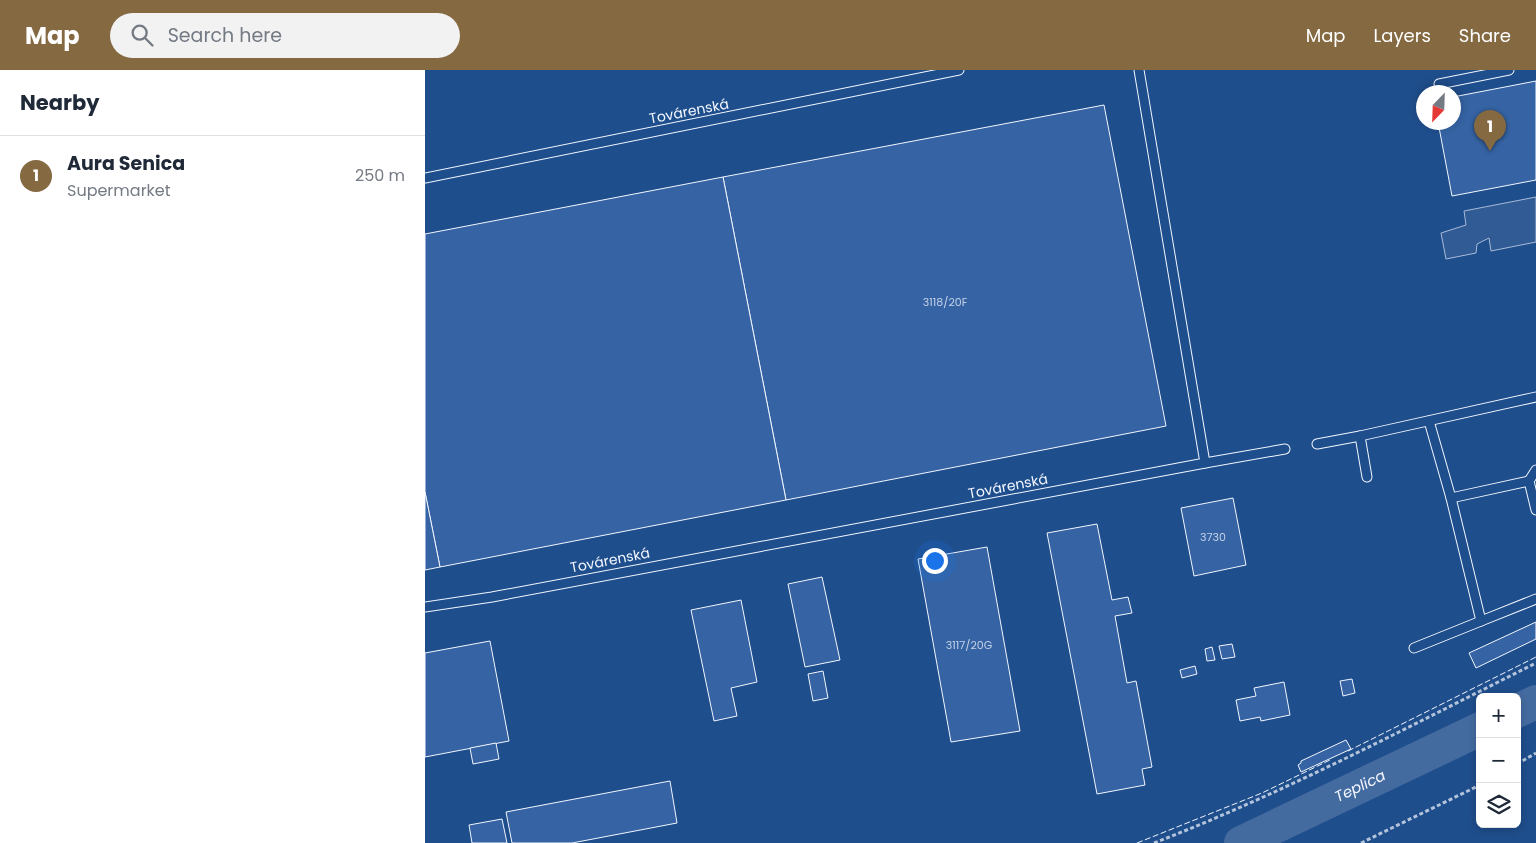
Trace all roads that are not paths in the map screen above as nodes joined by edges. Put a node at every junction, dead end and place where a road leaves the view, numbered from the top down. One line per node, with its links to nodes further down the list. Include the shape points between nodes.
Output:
1 (959, 70): 5 (lane, Továrenská)
2 (1139, 70): 11 (lane)
3 (1509, 70): 4 (lane)
4 (1439, 84)
5 (425, 178)
6 (1536, 399): 7 (lane)
7 (1429, 421): 8 (lane); 15 (lane)
8 (1360, 436): 9 (lane); 13 (lane)
9 (1317, 444)
10 (1285, 449): 11 (lane, Továrenská)
11 (1205, 463): 18 (lane, Továrenská)
12 (1536, 470): 14 (lane)
13 (1367, 476)
14 (1529, 481): 15 (lane); 16 (lane)
15 (1451, 498): 19 (lane)
16 (1536, 510)
17 (1536, 599): 19 (lane)
18 (425, 607)
19 (1481, 621): 20 (lane)
20 (1414, 648)

